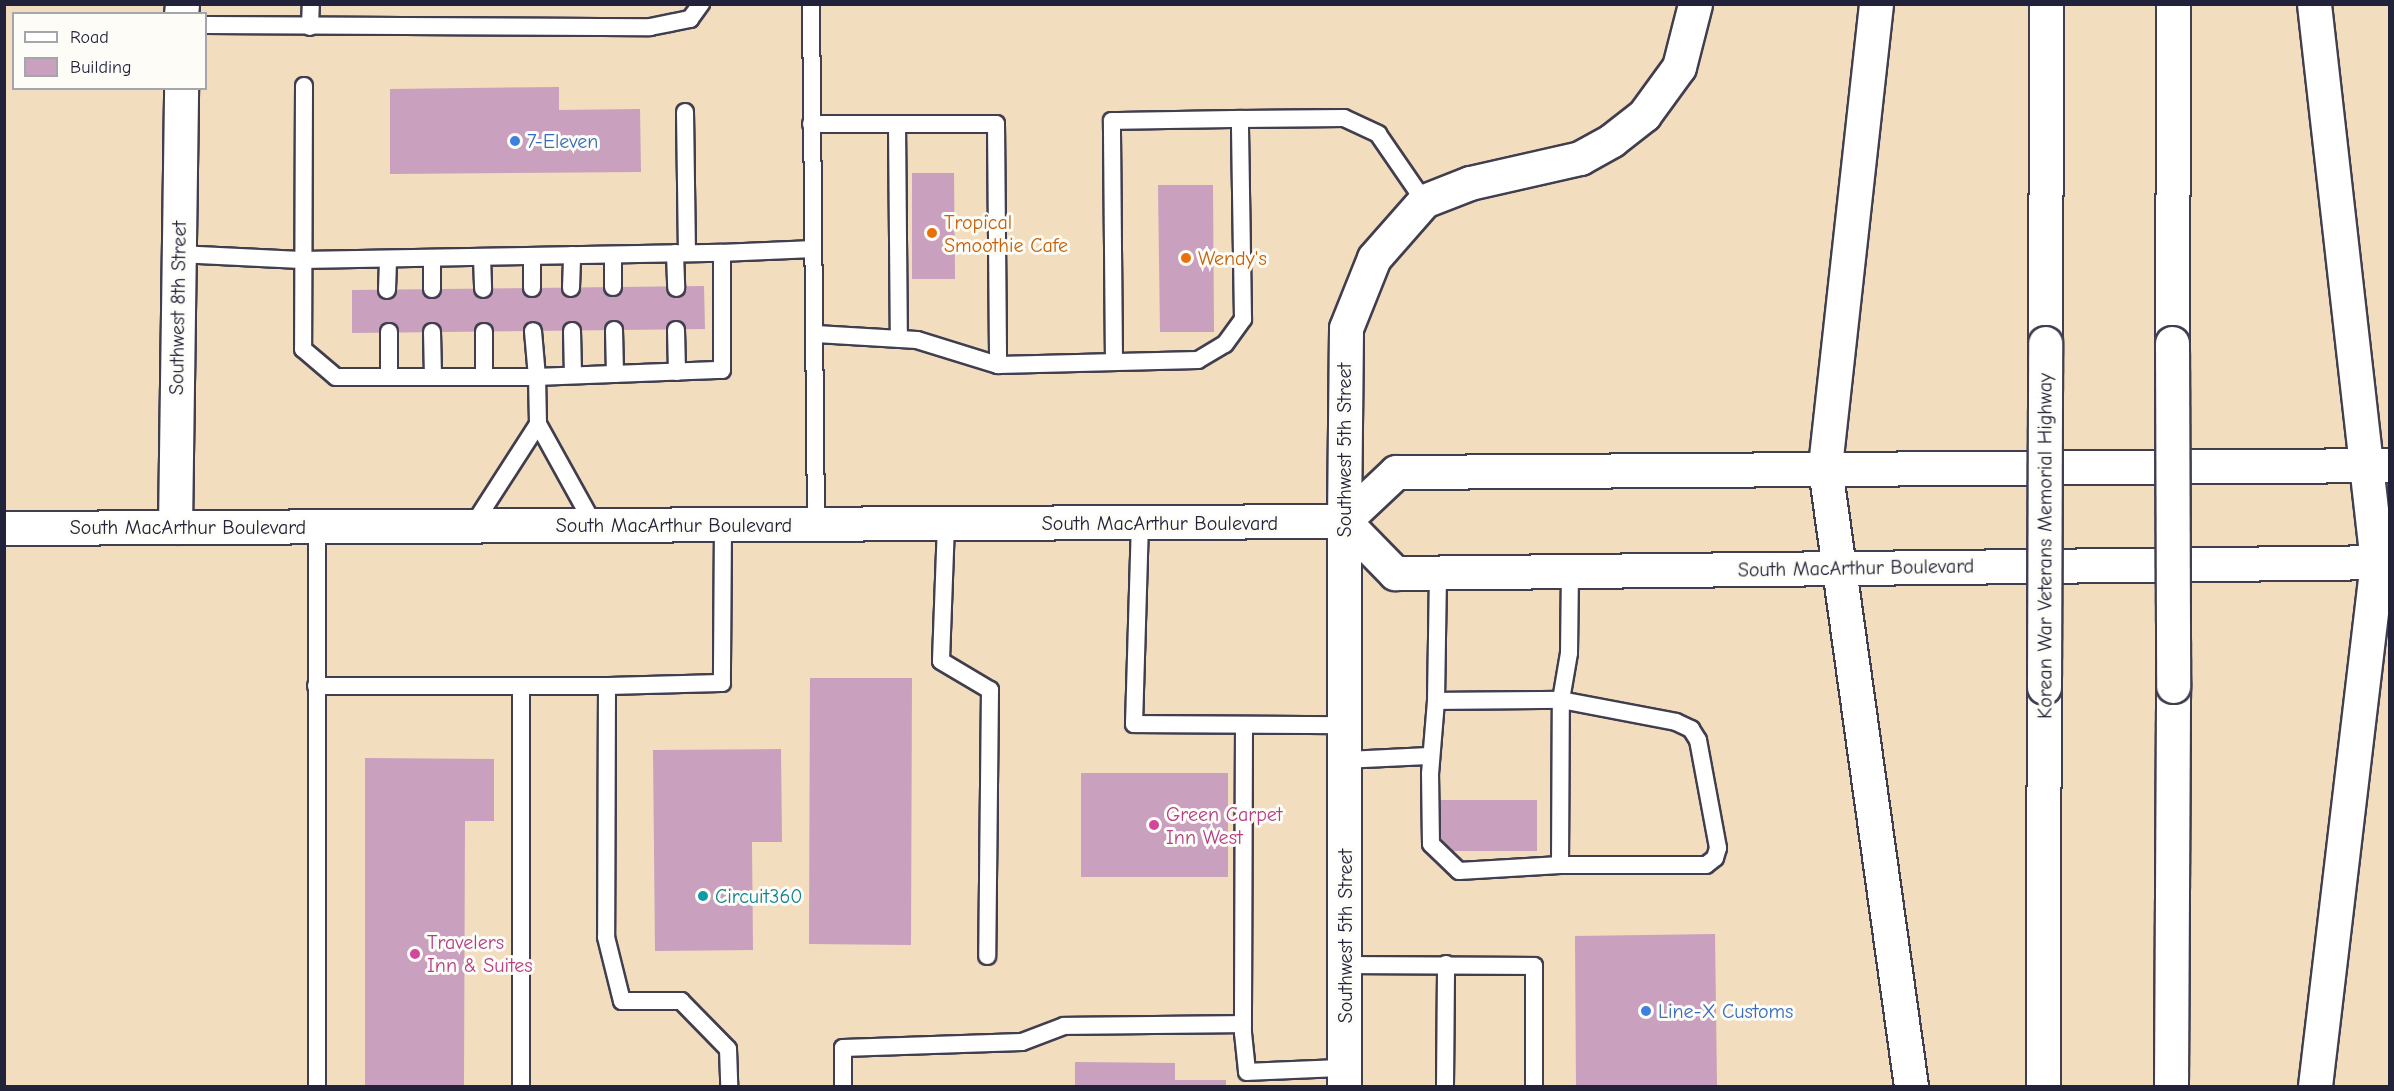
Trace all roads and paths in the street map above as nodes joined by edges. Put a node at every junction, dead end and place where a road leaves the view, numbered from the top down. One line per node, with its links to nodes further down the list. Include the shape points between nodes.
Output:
1 (311, 4): 10 (lane)
2 (701, 4): 10 (lane, via 690,19 650,27)
3 (811, 4): 15 (lane)
4 (1695, 4): 17 (main road, Southwest 5th Street, via 1679,67 1644,115 1612,140 1580,158 1470,183)
5 (1876, 4): 56 (main road)
6 (2046, 4): 94 (main road, Korean War Veterans Memorial Highway, bridge)
7 (2172, 4): 95 (main road, bridge)
8 (2314, 4): 55 (main road)
9 (207, 25): 10 (lane)
10 (310, 27)
11 (304, 86): 28 (lane)
12 (180, 90): 20 (main road, Southwest 8th Street)
13 (685, 112): 21 (lane)
14 (1240, 118): 17 (lane, via 1344,118 1378,134); 45 (lane, via 1243,320 1225,344 1198,360); 45 (lane, via 1112,122)
15 (811, 124): 16 (lane); 18 (lane)
16 (897, 124): 44 (lane); 46 (lane, via 996,124)
17 (1424, 201): 57 (main road, Southwest 5th Street, via 1374,258 1346,328)
18 (812, 249): 19 (lane); 43 (lane)
19 (722, 253): 21 (lane); 47 (lane, via 722,370)
20 (178, 254): 28 (lane); 65 (main road, Southwest 8th Street)
21 (681, 254): 23 (lane); 32 (lane)
22 (572, 255): 23 (lane); 24 (lane); 31 (lane)
23 (613, 255): 29 (lane)
24 (532, 256): 25 (lane); 30 (lane)
25 (482, 257): 26 (lane); 34 (lane)
26 (432, 258): 27 (lane); 33 (lane)
27 (388, 259): 28 (lane); 35 (lane)
28 (301, 260): 50 (lane, via 303,349 336,377)
29 (613, 287)
30 (532, 288)
31 (571, 288)
32 (675, 288)
33 (432, 289)
34 (483, 289)
35 (387, 290)
36 (614, 330): 48 (lane)
37 (676, 330): 47 (lane)
38 (533, 331): 53 (lane)
39 (572, 331): 49 (lane)
40 (389, 332): 50 (lane)
41 (432, 332): 51 (lane)
42 (484, 332): 52 (lane)
43 (816, 334): 44 (lane); 59 (lane)
44 (899, 339): 46 (lane, via 918,340)
45 (1114, 362): 46 (lane)
46 (998, 365)
47 (677, 372): 48 (lane)
48 (615, 374): 49 (lane)
49 (573, 375): 53 (lane)
50 (389, 377): 51 (lane)
51 (433, 377): 52 (lane)
52 (484, 377): 53 (lane)
53 (537, 377): 54 (lane)
54 (538, 424): 61 (lane); 62 (lane)
55 (2378, 465): 56 (main road); 67 (main road)
56 (1825, 468): 57 (main road, via 1395,472); 68 (main road)
57 (1344, 521): 58 (main road, South MacArthur Boulevard); 69 (main road, South MacArthur Boulevard, via 1395,573); 77 (main road, Southwest 5th Street)
58 (1140, 522): 60 (main road, South MacArthur Boulevard); 76 (lane, via 1134,724)
59 (816, 524): 60 (main road, South MacArthur Boulevard); 63 (main road, South MacArthur Boulevard)
60 (946, 524): 81 (lane, via 941,661 990,690)
61 (473, 525): 62 (main road, South MacArthur Boulevard); 64 (main road, South MacArthur Boulevard)
62 (594, 525): 63 (main road, South MacArthur Boulevard)
63 (723, 525): 73 (lane, via 722,683)
64 (317, 526): 65 (main road, South MacArthur Boulevard); 71 (lane)
65 (175, 527): 66 (main road, South MacArthur Boulevard)
66 (4, 528)
67 (2383, 562): 68 (main road, South MacArthur Boulevard); 96 (main road)
68 (1840, 567): 70 (main road, South MacArthur Boulevard); 93 (main road)
69 (1438, 573): 70 (main road, South MacArthur Boulevard); 75 (lane)
70 (1570, 573): 74 (lane, via 1569,653)
71 (316, 686): 72 (lane); 87 (lane)
72 (521, 686): 73 (lane); 88 (lane)
73 (607, 686): 89 (lane, via 606,937 622,1001 681,1001 728,1049)
74 (1561, 700): 75 (lane); 80 (lane); 80 (lane, via 1676,722 1691,729 1698,740 1718,848 1715,858 1706,865)
75 (1436, 701): 78 (lane)
76 (1244, 725): 77 (lane); 84 (lane)
77 (1344, 725): 79 (main road, Southwest 5th Street)
78 (1431, 756): 79 (lane); 80 (lane, via 1431,844 1460,871)
79 (1345, 760): 83 (main road, Southwest 5th Street)
80 (1560, 865)
81 (987, 956)
82 (1446, 964): 83 (lane); 91 (lane); 92 (lane, via 1534,966)
83 (1347, 965): 85 (main road, Southwest 5th Street)
84 (1243, 1024): 86 (lane); 90 (lane, via 1064,1026 1022,1041 843,1048)
85 (1344, 1077): 86 (lane)
86 (1247, 1079)
87 (317, 1086)
88 (521, 1086)
89 (729, 1086)
90 (843, 1086)
91 (1445, 1086)
92 (1534, 1086)
93 (1911, 1086)
94 (2043, 1086)
95 (2171, 1086)
96 (2314, 1086)

